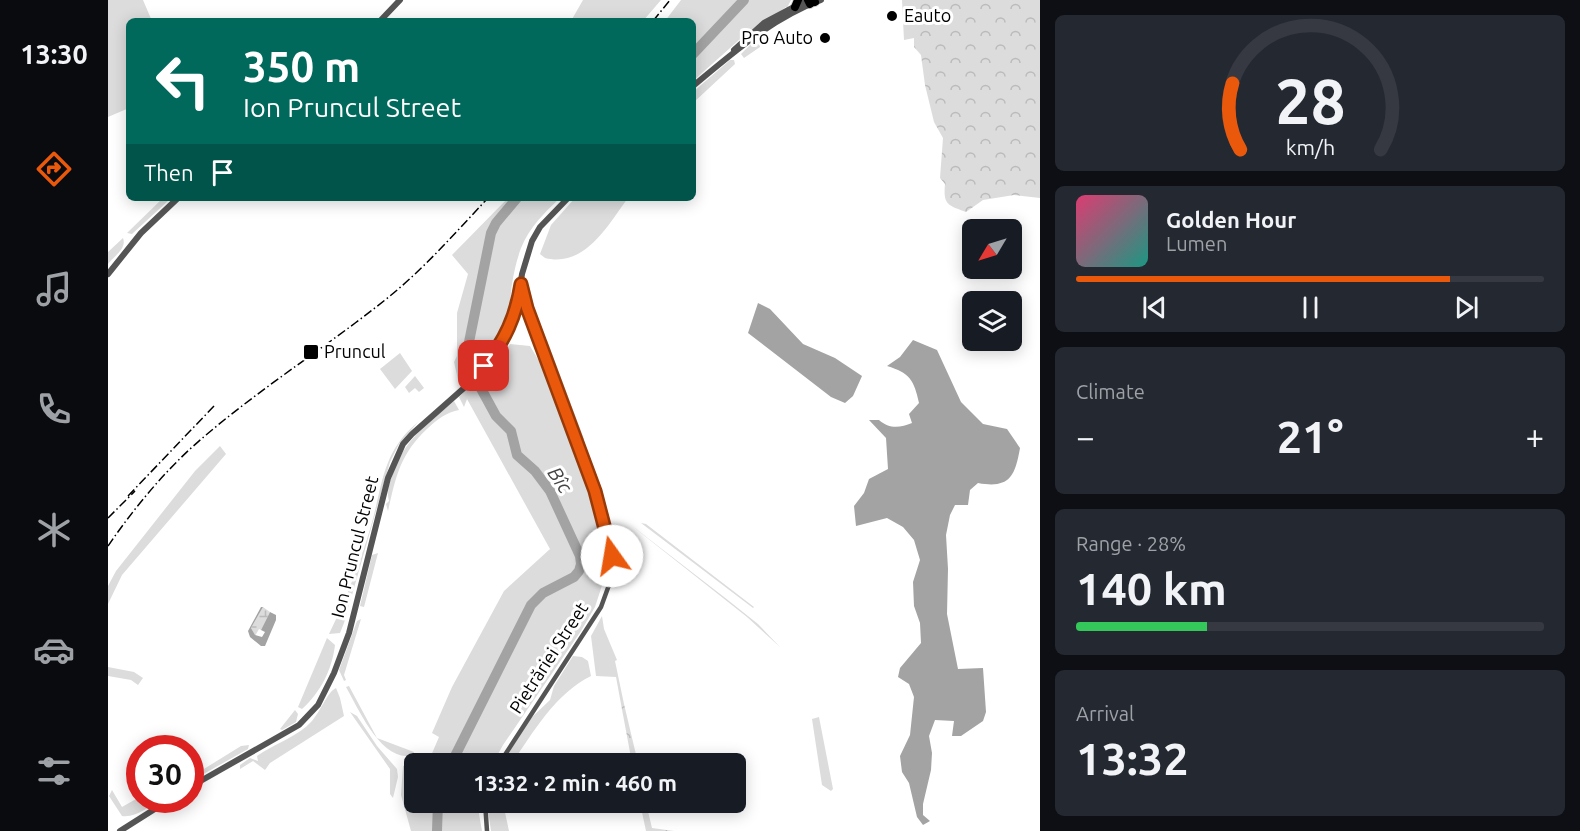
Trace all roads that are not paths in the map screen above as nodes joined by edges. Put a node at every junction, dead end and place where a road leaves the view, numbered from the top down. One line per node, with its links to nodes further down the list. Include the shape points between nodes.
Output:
1 (400, 0): 4 (street)
2 (812, 1): 3 (street); 5 (street, via 765,28)
3 (796, 3): 5 (street, via 764,23)
4 (383, 18)
5 (729, 57): 6 (street)
6 (696, 84)
7 (175, 201): 9 (street, via 141,233)
8 (565, 201): 10 (street, Pietrăriei Street, via 532,241)
9 (108, 274)
10 (521, 284): 11 (street, Pietrăriei Street, via 595,491 609,540 612,569 601,607); 12 (street, Ion Pruncul Street, via 517,309 503,342 464,388 412,434 397,455 349,633 318,705 300,725)
11 (506, 753)
12 (204, 779)
13 (148, 813): 15 (street)
14 (486, 813): 16 (street)
15 (120, 831)
16 (487, 831)

